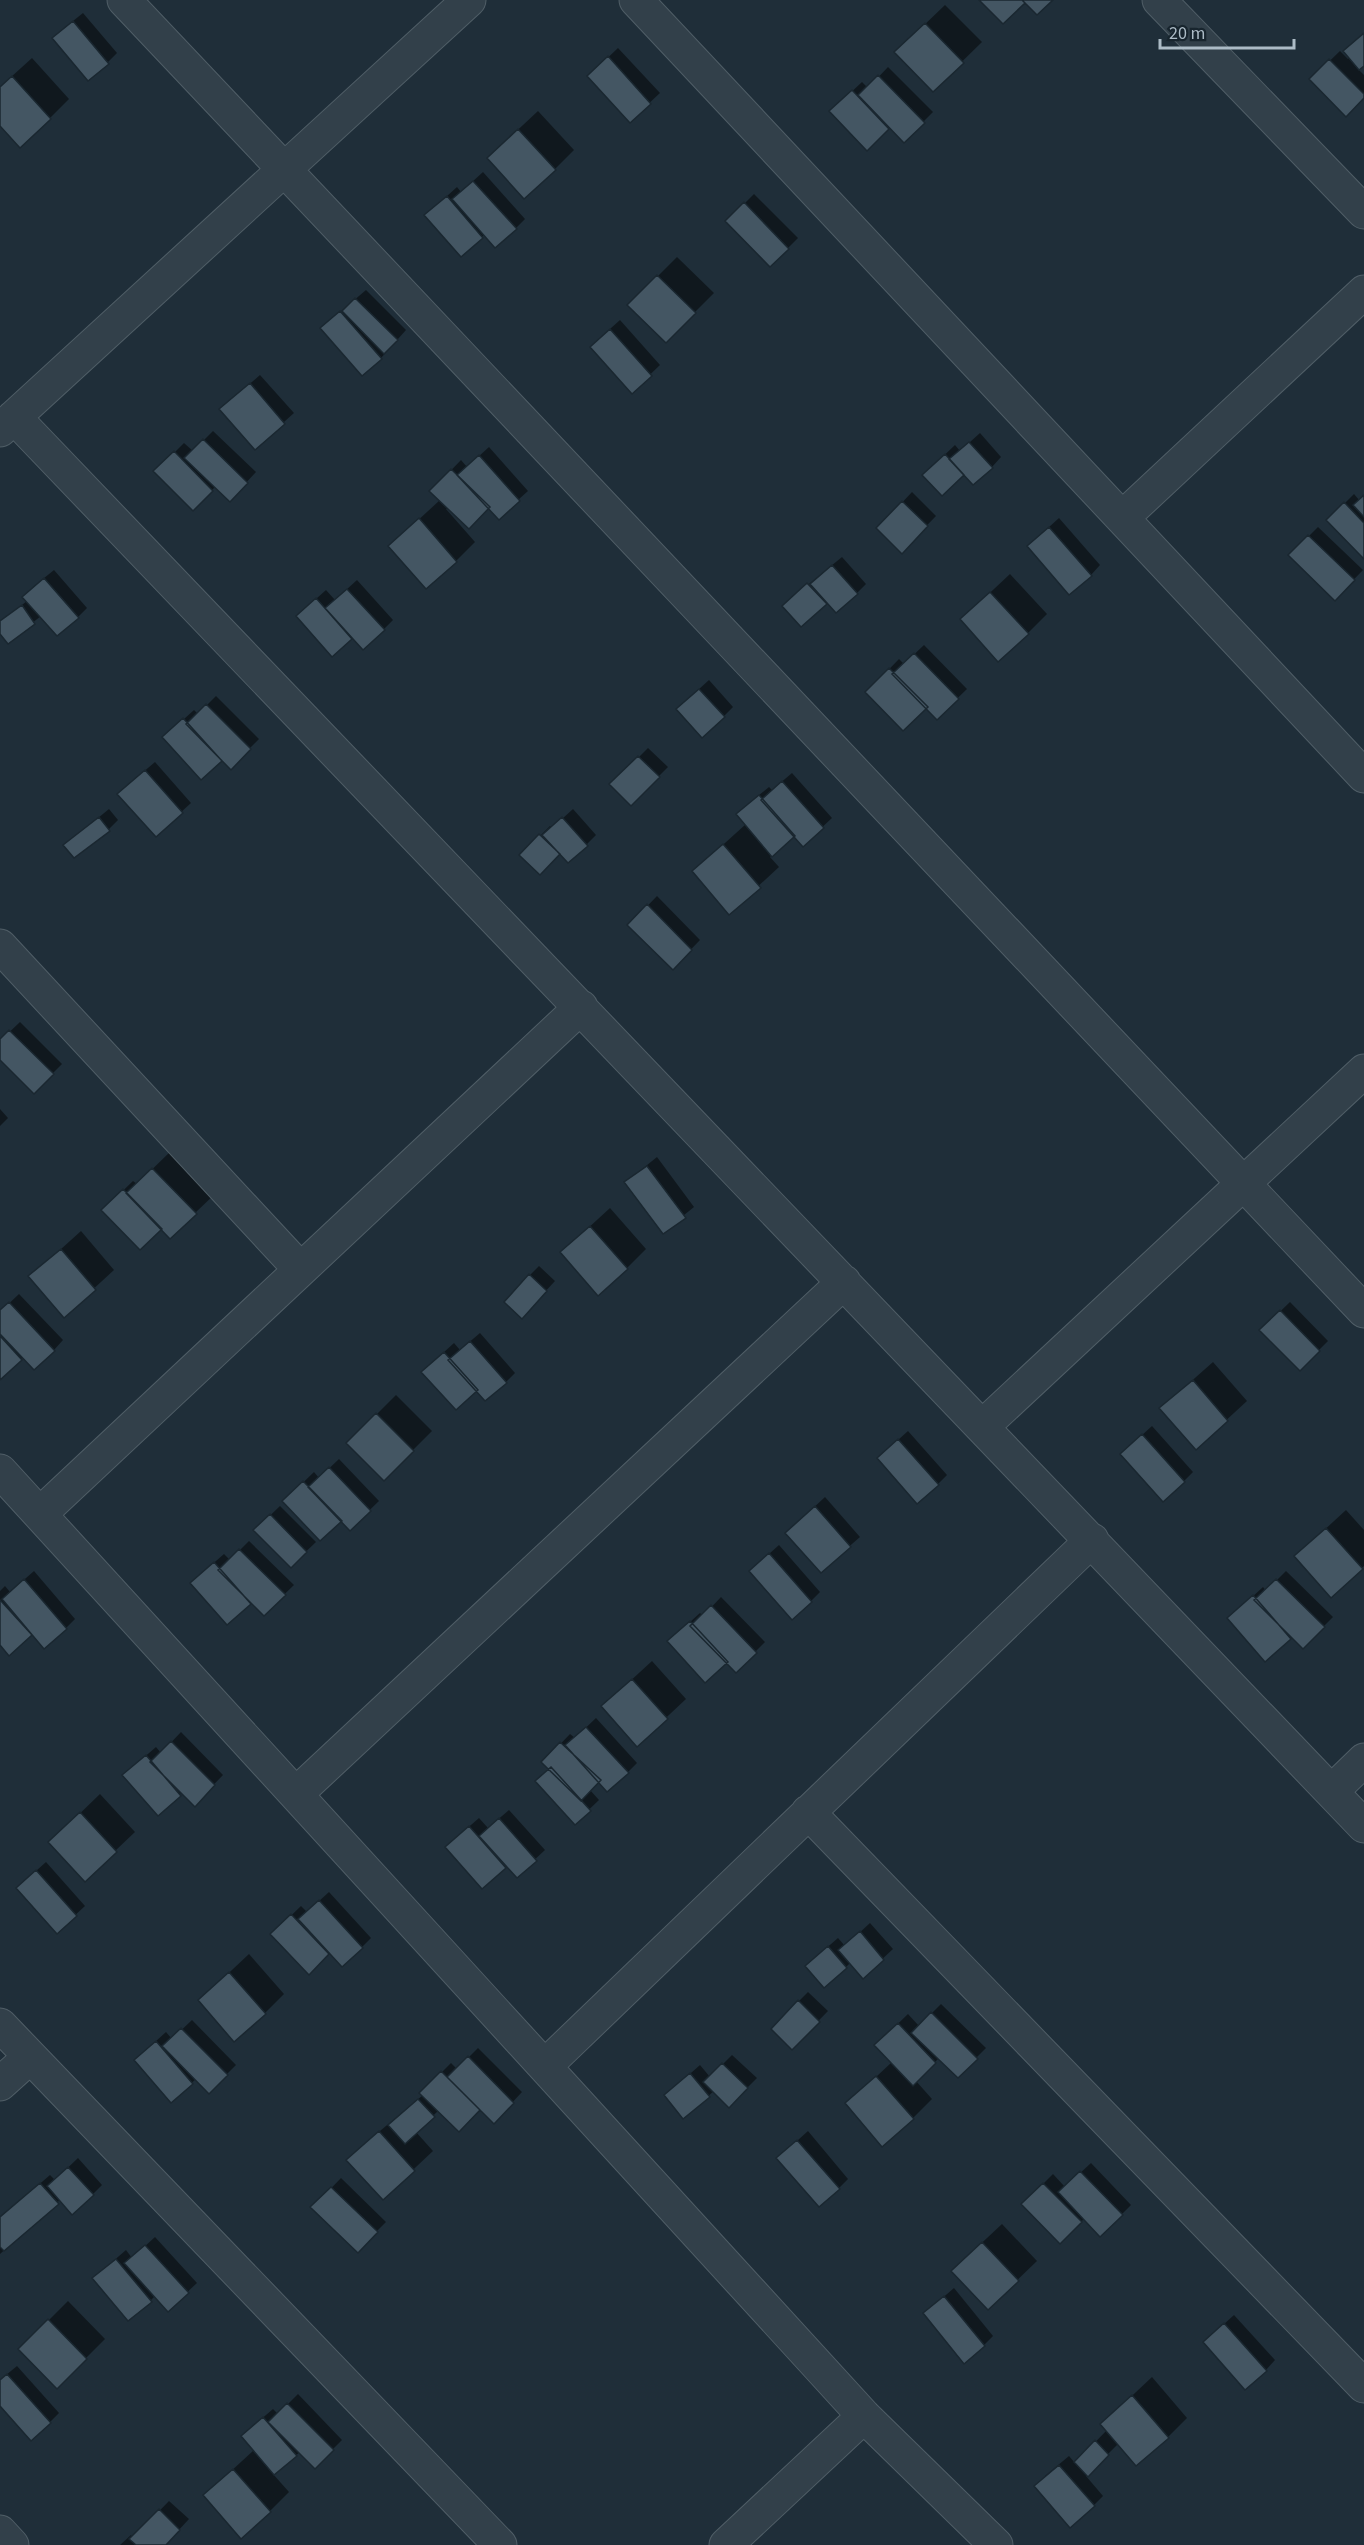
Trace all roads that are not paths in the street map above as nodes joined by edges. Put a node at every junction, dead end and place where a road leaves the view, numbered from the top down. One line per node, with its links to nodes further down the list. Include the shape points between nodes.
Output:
1 (124, 0): 5 (street)
2 (469, 0): 5 (street)
3 (636, 0): 9 (street)
4 (1159, 0): 6 (street)
5 (284, 170): 8 (street); 14 (street)
6 (1364, 212)
7 (1364, 292): 9 (street)
8 (7, 423): 12 (street)
9 (1122, 518): 10 (street)
10 (1364, 776)
11 (0, 946): 15 (street)
12 (581, 1007): 15 (street); 16 (street)
13 (1364, 1071): 14 (street)
14 (1242, 1184): 17 (street); 18 (street)
15 (300, 1269): 20 (street)
16 (844, 1282): 18 (street); 24 (street)
17 (1364, 1311)
18 (983, 1426): 21 (street)
19 (0, 1471): 20 (street)
20 (40, 1514): 24 (street)
21 (1092, 1540): 23 (street); 25 (street)
22 (1364, 1760): 23 (street)
23 (1332, 1791): 26 (street)
24 (296, 1794): 29 (street)
25 (808, 1812): 29 (street); 31 (street)
26 (1364, 1826)
27 (0, 2025): 28 (street)
28 (30, 2057): 30 (street); 35 (street)
29 (545, 2066): 32 (street)
30 (0, 2084)
31 (1364, 2386)
32 (864, 2416): 36 (street); 37 (street)
33 (0, 2532): 34 (street)
34 (12, 2545)
35 (500, 2545)
36 (726, 2545)
37 (996, 2545)

